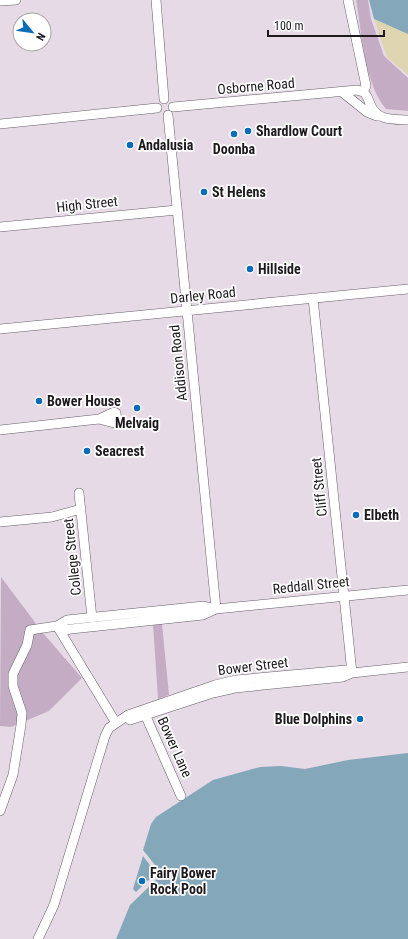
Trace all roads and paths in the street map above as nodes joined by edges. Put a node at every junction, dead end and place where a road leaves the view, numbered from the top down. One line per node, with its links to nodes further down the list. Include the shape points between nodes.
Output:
1 (16, 0): 4 (street)
2 (156, 0): 7 (street)
3 (348, 0): 6 (street, via 366,86)
4 (0, 2)
5 (342, 92): 6 (street, Osborne Road); 9 (street, Osborne Road); 10 (street, via 367,112)
6 (363, 92): 10 (street, via 372,108)
7 (164, 99): 8 (street); 9 (street, via 171,102)
8 (157, 108): 9 (street, via 161,114); 12 (street)
9 (170, 111): 13 (street, Addison Road)
10 (382, 117): 11 (street)
11 (408, 120)
12 (0, 124)
13 (177, 210): 14 (street, High Street); 17 (street, Addison Road)
14 (0, 228)
15 (408, 289): 16 (street, Darley Road)
16 (313, 298): 17 (street, Darley Road); 25 (street, Cliff Street)
17 (187, 311): 18 (street, Darley Road); 26 (street, Addison Road)
18 (0, 329)
19 (99, 419): 20 (street)
20 (0, 430)
21 (79, 493): 22 (street, College Street)
22 (81, 509): 23 (street, via 52,517); 27 (street, College Street)
23 (0, 522)
24 (408, 590): 25 (street, Reddall Street)
25 (345, 596): 26 (street, Reddall Street); 30 (street, Cliff Street)
26 (216, 609): 27 (street, Reddall Street, via 204,606); 28 (street, Reddall Street, via 203,615 66,630)
27 (92, 618): 28 (street, Reddall Street, via 67,620)
28 (58, 626): 32 (street); 34 (street, Reddall Street, via 30,630 27,644 13,674 13,686 22,713 21,725 13,775)
29 (408, 667): 30 (street, Bower Street)
30 (352, 673): 31 (street, Bower Street, via 343,677 235,688)
31 (144, 712): 32 (street, Bower Street); 33 (street, Bower Lane)
32 (116, 723): 35 (street, via 109,728 105,736 54,905)
33 (181, 796)
34 (0, 811)
35 (38, 939)

